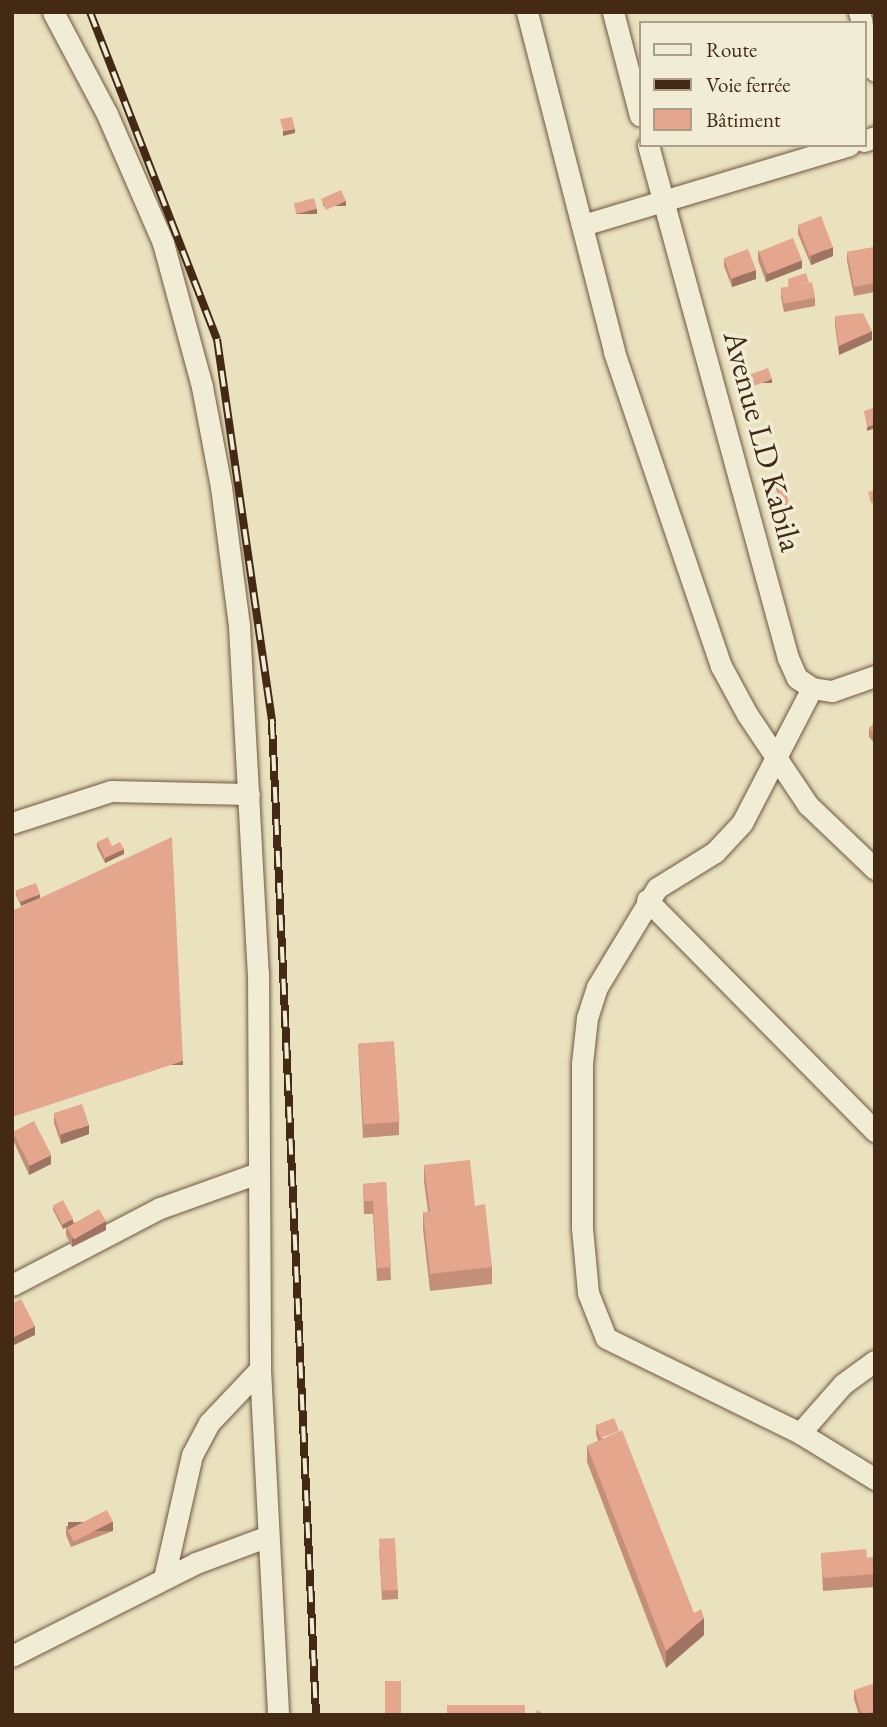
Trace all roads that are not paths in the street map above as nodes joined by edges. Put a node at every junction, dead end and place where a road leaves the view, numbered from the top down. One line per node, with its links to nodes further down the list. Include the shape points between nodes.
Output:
1 (52, 12): 14 (street, via 107,114 163,243 202,387 239,626)
2 (527, 12): 10 (street)
3 (613, 12): 6 (street)
4 (866, 38): 5 (street)
5 (875, 71)
6 (638, 108)
7 (649, 147): 9 (street, Avenue LD Kabila)
8 (842, 147): 9 (street)
9 (663, 202): 10 (street); 12 (street, Avenue LD Kabila, via 788,658 797,678)
10 (583, 225): 13 (street, via 614,352 722,666 747,713)
11 (875, 676): 12 (street, via 832,691)
12 (812, 688): 13 (street)
13 (777, 754): 16 (street, via 808,805); 17 (street, via 728,841 671,877)
14 (249, 794): 15 (street, via 111,791); 19 (street, via 261,1042)
15 (12, 823)
16 (875, 869)
17 (647, 900): 18 (street); 23 (street, via 616,949 587,1018 579,1123 588,1293 606,1338)
18 (875, 1131)
19 (258, 1173): 20 (street, via 160,1208); 22 (street)
20 (12, 1285)
21 (875, 1361): 23 (street, via 843,1384)
22 (260, 1369): 25 (street); 26 (street, via 209,1423 192,1455)
23 (800, 1433): 24 (street)
24 (875, 1479)
25 (266, 1537): 26 (street); 28 (street)
26 (164, 1578): 27 (street)
27 (12, 1656)
28 (278, 1715)

